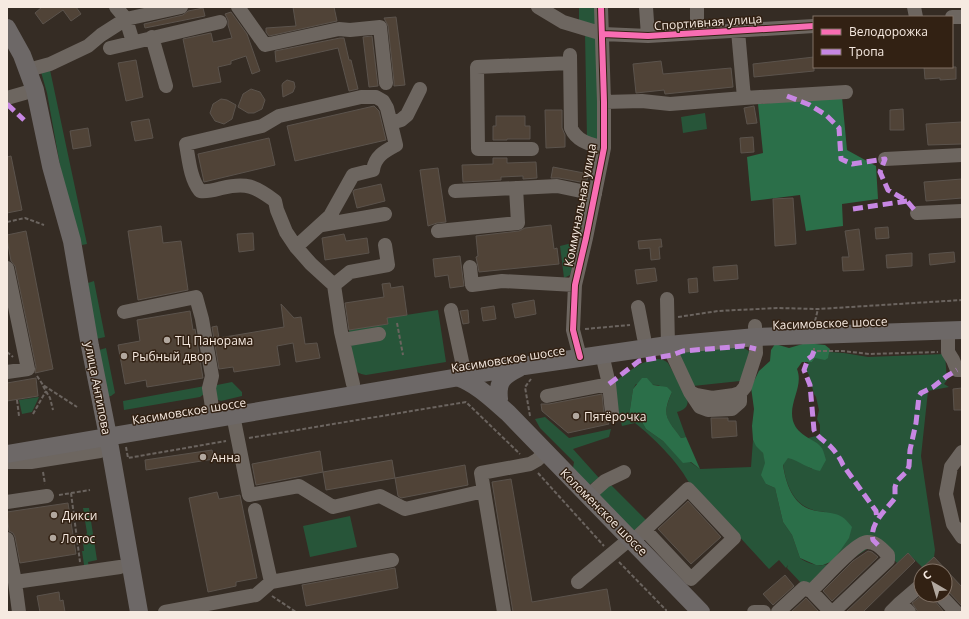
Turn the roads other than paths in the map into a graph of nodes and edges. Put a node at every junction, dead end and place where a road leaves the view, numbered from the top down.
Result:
1 (116, 7) edge
2 (181, 7) edge
3 (238, 7) edge
4 (538, 7) edge
5 (601, 7) edge
6 (646, 7) edge
7 (697, 7) edge
8 (155, 10) edge
9 (132, 14) edge
10 (220, 22) dead end
11 (697, 24) dead end
12 (813, 26) edge
13 (7, 28) edge
14 (738, 31) junction
15 (603, 34) junction
16 (648, 36) junction
17 (152, 37) junction
18 (133, 42) junction
19 (110, 48) dead end
20 (28, 70) junction
21 (386, 83) dead end
22 (166, 86) dead end
23 (420, 89) dead end
24 (35, 90) junction
25 (846, 92) dead end
26 (7, 98) edge
27 (744, 98) junction
28 (604, 102) junction
29 (391, 123) junction
30 (532, 148) dead end
31 (604, 148) junction
32 (962, 155) edge
33 (885, 159) dead end
34 (516, 188) junction
35 (455, 191) dead end
36 (595, 194) junction
37 (962, 211) edge
38 (917, 213) dead end
39 (385, 214) dead end
40 (322, 225) junction
41 (438, 231) dead end
42 (385, 245) dead end
43 (296, 248) junction
44 (7, 268) edge
45 (470, 268) dead end
46 (334, 285) junction
47 (575, 285) junction
48 (667, 299) dead end
49 (638, 307) dead end
50 (451, 310) dead end
51 (124, 312) dead end
52 (962, 319) edge
53 (955, 330) edge
54 (642, 331) junction
55 (756, 331) junction
56 (667, 333) junction
57 (379, 334) dead end
58 (343, 340) junction
59 (579, 353) junction
60 (602, 354) junction
61 (505, 360) junction
62 (524, 366) junction
63 (962, 370) edge
64 (7, 372) edge
65 (460, 372) junction
66 (483, 373) junction
67 (609, 384) junction
68 (354, 390) junction
69 (547, 396) dead end
70 (499, 403) junction
71 (212, 407) junction
72 (612, 413) dead end
73 (233, 415) junction
74 (101, 435) junction
75 (7, 442) edge
76 (962, 452) edge
77 (546, 453) junction
78 (7, 454) edge
79 (7, 462) edge
80 (624, 472) dead end
81 (484, 491) junction
82 (47, 496) road end
83 (588, 496) junction
84 (7, 502) edge
85 (255, 510) dead end
86 (636, 537) junction
87 (962, 537) edge
88 (7, 539) edge
89 (392, 560) dead end
90 (120, 567) junction
91 (15, 582) junction
92 (578, 582) dead end
93 (267, 586) junction
94 (811, 591) junction
95 (684, 594) junction
96 (913, 594) edge
97 (948, 603) edge
98 (214, 607) edge
99 (900, 609) edge
100 (19, 612) edge
101 (128, 612) edge
102 (139, 612) edge
103 (165, 612) edge
104 (504, 612) edge
105 (688, 612) edge
106 (701, 612) edge
107 (754, 612) edge
108 (764, 612) edge
109 (780, 612) edge
110 (832, 612) edge
111 (956, 612) edge

1 - 9 street
2 - 8 street
3 - 21 street
4 - 15 street, Спортивная улица
5 - 15 street, Коммунальная улица
6 - 16 street
7 - 11 street
8 - 9 street
9 - 18 street
9 - 20 street
10 - 17 street
12 - 14 street, Спортивная улица
13 - 20 main road, улица Антипова
14 - 16 street, Спортивная улица
14 - 27 street
15 - 16 street, Спортивная улица
15 - 28 street, Коммунальная улица
17 - 18 street
17 - 22 street
18 - 19 street
20 - 24 main road, улица Антипова
23 - 29 street
24 - 26 street
24 - 74 main road, улица Антипова
25 - 27 street
27 - 28 street
28 - 31 street, Коммунальная улица
29 - 40 street
29 - 43 street
30 - 31 street
31 - 36 street, Коммунальная улица
32 - 33 street
34 - 35 street
34 - 36 street
34 - 41 street
36 - 47 street, Коммунальная улица
37 - 38 street
39 - 40 street
40 - 43 street
42 - 46 street
43 - 46 street
44 - 64 street
45 - 47 street
46 - 58 street
47 - 59 street, Коммунальная улица
48 - 56 street
49 - 54 street
50 - 65 street
51 - 71 street
52 - 55 main road, Касимовское шоссе
53 - 55 main road, Касимовское шоссе
53 - 63 street
54 - 56 main road, Касимовское шоссе
54 - 59 main road, Касимовское шоссе
55 - 56 main road, Касимовское шоссе
55 - 56 street
56 - 60 main road, Касимовское шоссе
57 - 58 street
58 - 68 street
59 - 60 main road, Касимовское шоссе
59 - 61 main road, Касимовское шоссе
59 - 62 main road, Касимовское шоссе
60 - 67 street
61 - 65 main road, Касимовское шоссе
61 - 66 main road
62 - 66 main road, Касимовское шоссе
62 - 70 main road
65 - 66 main road, Касимовское шоссе
65 - 68 main road, Касимовское шоссе
65 - 70 main road, Коломенское шоссе
66 - 70 main road, Коломенское шоссе
67 - 69 street
67 - 72 street
68 - 71 main road, Касимовское шоссе
68 - 73 main road, Касимовское шоссе
70 - 77 main road, Коломенское шоссе
71 - 74 main road, Касимовское шоссе
73 - 74 main road, Касимовское шоссе
73 - 81 street
74 - 75 main road
74 - 78 main road
74 - 79 street
74 - 90 main road, улица Антипова
74 - 102 main road, улица Антипова
76 - 87 street
77 - 81 street
77 - 83 main road, Коломенское шоссе
80 - 83 street
81 - 104 street
82 - 84 street
83 - 86 main road, Коломенское шоссе
85 - 93 street
86 - 86 street
86 - 92 street
86 - 95 main road, Коломенское шоссе
88 - 91 street
89 - 93 street
90 - 91 street
90 - 101 main road, улица Антипова
91 - 100 street
93 - 98 street
94 - 109 street
94 - 110 street
94 - 110 street
95 - 105 street
95 - 106 main road, Коломенское шоссе
96 - 99 street
97 - 111 street
98 - 103 street
107 - 108 street

